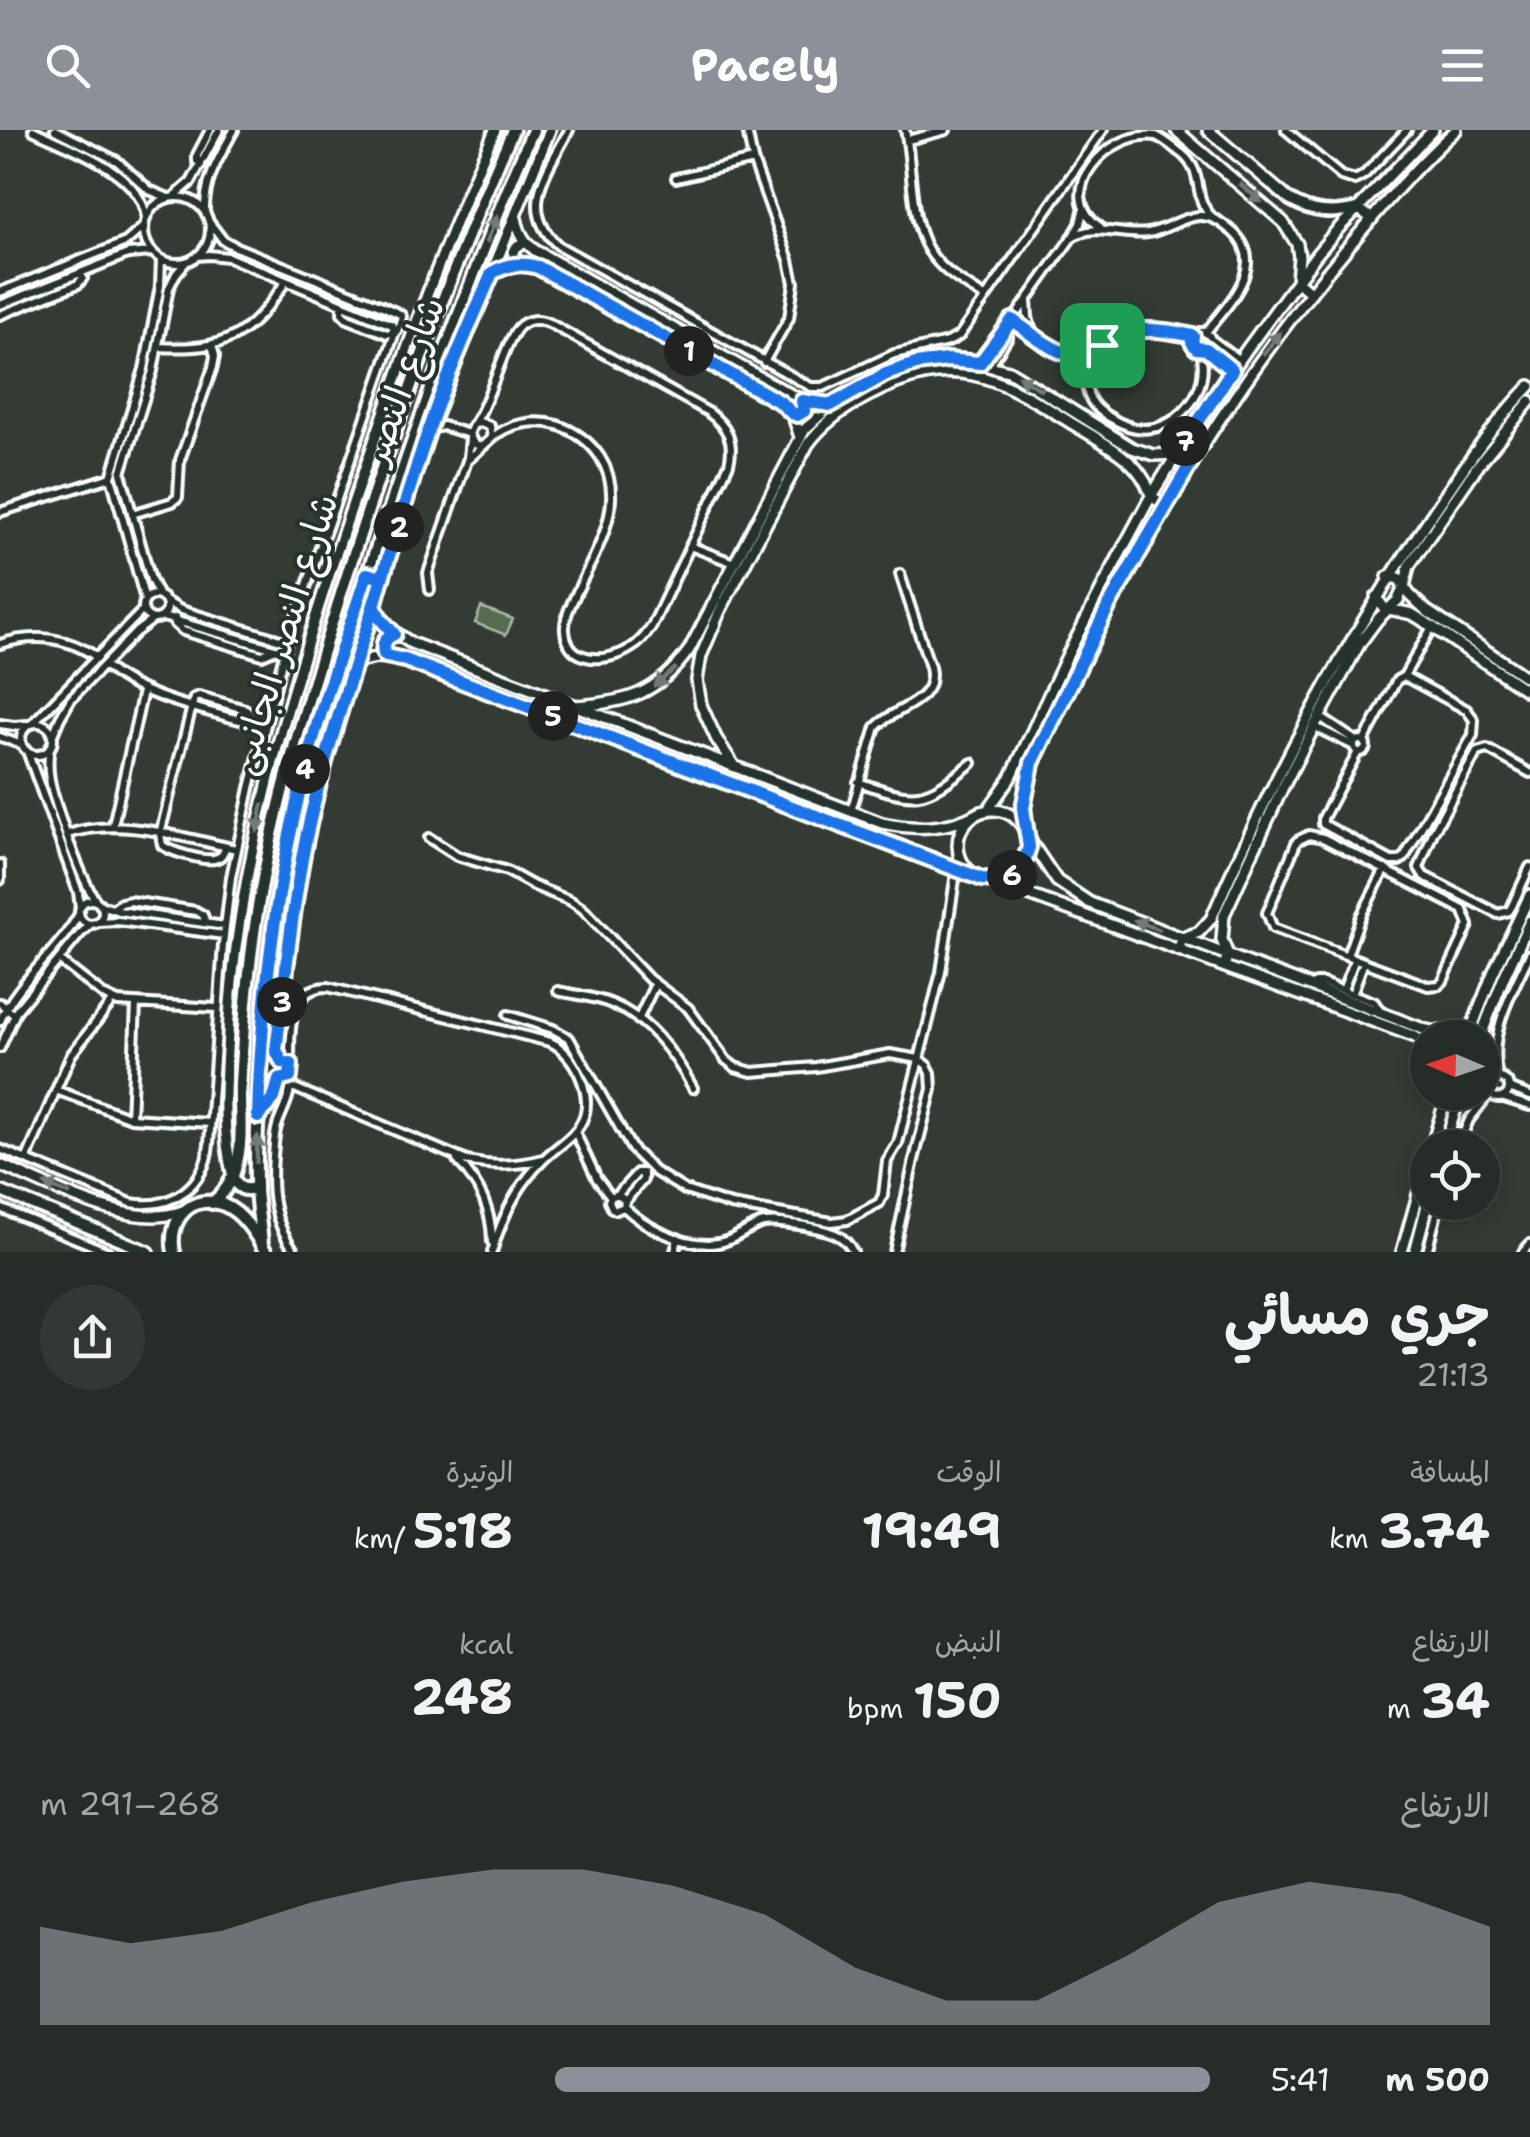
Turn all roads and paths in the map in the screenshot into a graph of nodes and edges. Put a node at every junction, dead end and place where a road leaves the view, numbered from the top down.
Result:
1 (33, 130) edge
2 (55, 130) edge
3 (210, 130) edge
4 (219, 130) edge
5 (234, 130) edge
6 (495, 130) edge
7 (513, 130) edge
8 (534, 130) edge
9 (550, 130) edge
10 (569, 130) edge
11 (747, 130) edge
12 (905, 130) edge
13 (946, 130) edge
14 (1103, 130) edge
15 (1176, 130) edge
16 (1208, 130) edge
17 (1286, 130) edge
18 (1407, 130) edge
19 (1433, 130) edge
20 (1456, 130) edge
21 (908, 140) junction
22 (753, 160) junction
23 (201, 165) junction
24 (676, 178) dead end
25 (469, 191) junction
26 (1199, 193) junction
27 (170, 197) junction
28 (484, 197) junction
29 (1358, 208) junction
30 (1084, 210) junction
31 (205, 212) junction
32 (516, 212) junction
33 (1212, 217) junction
34 (1372, 219) junction
35 (1185, 220) junction
36 (145, 222) junction
37 (210, 224) junction
38 (1103, 229) junction
39 (1072, 237) junction
40 (526, 243) junction
41 (152, 252) junction
42 (196, 256) junction
43 (161, 259) junction
44 (265, 259) junction
45 (186, 262) junction
46 (518, 264) junction
47 (260, 271) junction
48 (81, 273) junction
49 (492, 273) junction
50 (1297, 280) junction
51 (286, 282) junction
52 (322, 282) junction
53 (0, 292) edge
54 (1310, 293) junction
55 (316, 294) junction
56 (985, 298) junction
57 (1027, 299) junction
58 (342, 304) junction
59 (0, 305) edge
60 (380, 305) junction
61 (0, 315) edge
62 (375, 318) junction
63 (1012, 320) junction
64 (395, 333) junction
65 (1032, 333) junction
66 (1193, 336) junction
67 (1209, 336) junction
68 (212, 345) junction
69 (158, 348) junction
70 (1204, 349) junction
71 (1093, 353) junction
72 (1063, 354) junction
73 (1239, 360) junction
74 (764, 362) junction
75 (985, 364) junction
76 (1232, 370) junction
77 (1085, 375) junction
78 (1530, 386) edge
79 (802, 401) junction
80 (1530, 401) edge
81 (486, 404) junction
82 (836, 409) junction
83 (792, 413) junction
84 (434, 414) junction
85 (128, 418) junction
86 (138, 422) junction
87 (489, 425) junction
88 (507, 428) junction
89 (429, 430) junction
90 (470, 432) junction
91 (492, 438) junction
92 (804, 440) junction
93 (482, 446) junction
94 (1177, 454) junction
95 (1191, 463) junction
96 (466, 464) junction
97 (111, 477) junction
98 (1151, 496) junction
99 (1166, 505) junction
100 (0, 512) edge
101 (132, 514) junction
102 (690, 546) junction
103 (734, 563) junction
104 (367, 574) junction
105 (900, 574) dead end
106 (1388, 577) junction
107 (382, 578) junction
108 (1404, 587) junction
109 (430, 590) dead end
110 (159, 596) junction
111 (1376, 597) junction
112 (145, 600) junction
113 (167, 602) junction
114 (374, 606) junction
115 (1389, 609) junction
116 (143, 610) junction
117 (164, 617) junction
118 (174, 618) junction
119 (152, 620) junction
120 (1432, 627) junction
121 (258, 633) junction
122 (394, 634) junction
123 (288, 642) junction
124 (255, 643) junction
125 (0, 644) edge
126 (280, 650) junction
127 (386, 656) junction
128 (98, 658) junction
129 (356, 662) junction
130 (104, 666) junction
131 (1404, 676) junction
132 (1530, 680) edge
133 (143, 691) junction
134 (1530, 693) edge
135 (191, 705) junction
136 (573, 706) junction
137 (1312, 719) junction
138 (0, 724) edge
139 (30, 724) junction
140 (264, 727) junction
141 (0, 737) edge
142 (52, 737) junction
143 (1358, 745) junction
144 (25, 748) junction
145 (50, 748) junction
146 (972, 764) dead end
147 (734, 766) junction
148 (1530, 773) edge
149 (858, 782) junction
150 (851, 811) junction
151 (982, 812) junction
152 (113, 825) junction
153 (68, 834) junction
154 (160, 834) junction
155 (1026, 834) junction
156 (429, 838) dead end
157 (226, 847) junction
158 (237, 849) junction
159 (959, 853) junction
160 (0, 864) edge
161 (1530, 867) edge
162 (957, 869) junction
163 (1385, 870) junction
164 (974, 876) junction
165 (0, 880) edge
166 (991, 881) junction
167 (1530, 896) edge
168 (98, 903) junction
169 (113, 910) junction
170 (80, 911) junction
171 (186, 920) junction
172 (1530, 921) edge
173 (95, 923) junction
174 (206, 923) junction
175 (225, 926) junction
176 (185, 930) junction
177 (224, 935) junction
178 (1183, 938) junction
179 (1178, 949) junction
180 (1530, 954) edge
181 (1228, 955) junction
182 (1355, 959) junction
183 (58, 960) junction
184 (1224, 966) junction
185 (655, 984) junction
186 (1310, 986) junction
187 (558, 992) dead end
188 (1347, 992) junction
189 (112, 1000) junction
190 (136, 1004) junction
191 (3, 1006) edge
192 (217, 1008) junction
193 (1380, 1012) junction
194 (14, 1015) junction
195 (508, 1016) dead end
196 (638, 1020) junction
197 (1474, 1020) edge
198 (1487, 1020) edge
199 (0, 1021) edge
200 (1410, 1024) edge
201 (1500, 1025) edge
202 (1410, 1035) edge
203 (0, 1048) edge
204 (276, 1050) junction
205 (919, 1060) junction
206 (291, 1064) junction
207 (1500, 1079) edge
208 (290, 1081) junction
209 (692, 1088) dead end
210 (1509, 1088) junction
211 (56, 1090) junction
212 (1530, 1096) edge
213 (1503, 1098) joint
214 (258, 1099) junction
215 (1530, 1106) edge
216 (258, 1117) junction
217 (132, 1118) junction
218 (210, 1123) junction
219 (575, 1132) junction
220 (0, 1149) edge
221 (453, 1155) junction
222 (544, 1158) junction
223 (26, 1160) junction
224 (0, 1165) edge
225 (233, 1177) junction
226 (256, 1187) junction
227 (0, 1190) edge
228 (615, 1196) junction
229 (212, 1202) junction
230 (624, 1204) junction
231 (96, 1205) junction
232 (0, 1208) edge
233 (184, 1211) junction
234 (1411, 1220) edge
235 (1423, 1220) edge
236 (1435, 1220) edge
237 (87, 1226) junction
238 (678, 1238) junction
239 (1530, 1244) edge
240 (264, 1249) edge
241 (492, 1251) edge
242 (108, 1252) edge
243 (149, 1252) edge
244 (174, 1252) edge
245 (294, 1252) edge
246 (676, 1252) edge
247 (853, 1252) edge
248 (894, 1252) edge
249 (1402, 1252) edge
250 (1415, 1252) edge
251 (1427, 1252) edge
252 (1523, 1252) edge

1 - 36 street
2 - 27 street
3 - 23 street
4 - 23 street
5 - 31 street
6 - 25 street, شارع النصر الجانبى
7 - 28 main road, شارع النصر
104 -> 8 main road, شارع النصر
9 - 32 street, شارع النصر الجانبى
10 - 74 street
11 - 22 street
12 - 21 street
13 - 21 street
14 - 56 street
15 -> 50 street
16 - 29 street
17 - 18 street
19 - 29 street
20 - 34 street
21 - 56 street
22 - 24 street
22 - 74 street
23 - 27 street
25 - 28 main road
25 -> 225 street, شارع النصر الجانبى
26 - 30 street
26 - 33 street
26 - 35 street
27 - 31 street
27 - 36 street
28 - 225 main road, شارع النصر
29 - 34 street
29 - 50 street
30 - 38 street
30 - 39 street
31 - 37 street
32 - 40 street
32 - 49 street, شارع النصر الجانبى
33 - 35 street
33 - 67 street
34 - 54 street
35 - 38 street
36 - 41 street
36 - 53 street
37 - 42 street
37 - 44 street
38 - 39 street
39 - 57 street
40 - 46 street
40 - 79 street
41 - 43 street
41 - 48 street
42 - 45 street
42 - 47 street
43 - 45 street
43 - 85 street
44 - 47 street
44 - 52 street
45 - 69 street
46 - 49 street
46 - 83 street
47 - 51 street
48 - 59 street
48 - 61 street
49 - 84 street, شارع النصر الجانبى
50 - 54 street
50 - 73 street
51 - 55 street
51 - 68 street
52 - 55 street
52 - 60 street
95 -> 54 street
55 - 58 street
56 - 74 street
57 - 63 street
57 - 65 street
58 - 62 street
58 - 64 street
60 - 62 street
60 - 64 street
62 - 64 street
63 - 65 street
63 - 75 street
64 - 123 street
65 - 72 street
66 - 67 street
66 - 70 street
66 - 71 street
67 - 70 street
67 - 73 street
68 - 69 street
68 - 101 street
69 - 86 street
70 - 76 street
70 - 77 street
71 - 72 street
71 - 77 street
72 - 77 street
73 - 76 street
75 - 82 street
94 -> 75 street
76 - 94 street
78 - 106 street
79 - 82 street
79 - 83 street
80 - 108 street
81 - 87 street
81 - 90 street
81 - 102 street
82 - 92 street
82 - 98 street
83 - 92 street
84 - 89 street, شارع النصر الجانبى
84 - 90 street
85 - 86 street
85 - 97 street
86 - 101 street
87 - 88 street
87 - 90 street
87 - 91 street
88 - 91 street
88 - 102 street
89 - 90 street
89 - 107 street, شارع النصر الجانبى
90 - 93 street
90 - 96 street
91 - 93 street
92 - 103 street
92 - 147 street
93 - 96 street
94 - 95 street
94 - 98 street
95 - 99 street
96 - 109 street
97 - 100 street
97 - 112 street
98 - 99 street
98 - 151 street
99 - 155 street
101 - 110 street
102 - 103 street
103 -> 136 street
104 - 107 main road
104 - 214 main road, شارع النصر
105 - 149 street
106 - 108 street
106 - 111 street
107 - 114 street, شارع النصر الجانبى
108 - 115 street
108 - 132 street
110 - 112 street
110 - 113 street
111 - 115 street
111 - 137 street
112 - 116 street
113 - 117 street
113 - 121 street
114 - 122 street
114 - 129 street, شارع النصر الجانبى
115 - 120 street
115 - 137 street
116 - 119 street
116 - 128 street
117 - 118 street
117 - 119 street
118 - 124 street
118 - 126 street
119 - 130 street
120 - 131 street
120 - 134 street
121 - 123 street
121 - 124 street
122 - 127 street
122 - 136 street
123 - 126 street
124 - 126 street
125 - 128 street
126 - 140 street
127 - 129 street
127 - 162 street
128 - 139 street
129 - 204 street, شارع النصر الجانبى
130 - 133 street
130 - 142 street
131 - 143 street
131 - 143 street
133 - 135 street
133 - 152 street
135 - 140 street
135 - 154 street
136 - 147 street
137 - 143 street
137 - 178 street
137 - 181 street
138 - 139 street
139 - 142 street
139 - 144 street
140 - 158 street
141 - 144 street
142 - 145 street
144 - 145 street
144 - 170 street
145 - 153 street
146 - 149 street
147 - 150 street
148 - 161 street
149 - 150 street
150 - 151 street
151 - 155 street
151 - 159 street
152 - 153 street
152 - 154 street
153 - 168 street
154 - 157 street
154 - 157 street
155 - 166 street
178 -> 155 street
156 - 185 street
157 - 158 street
158 - 175 street
159 - 162 street
159 - 164 street
160 - 165 street
162 - 164 street
162 - 205 street
163 - 182 street
163 - 182 street
163 - 182 street
164 - 166 street
166 - 179 street
167 - 197 street
168 - 169 street
168 - 170 street
168 - 173 street
169 - 171 street
169 - 174 street
170 - 173 street
170 - 191 street
171 - 174 street
171 - 176 street
172 - 198 street
173 - 176 street
173 - 183 street
174 - 175 street
175 - 177 street
176 - 177 street
177 - 192 street
178 - 179 street
178 - 181 street
179 - 184 street
180 - 201 street
181 - 184 street
181 - 186 street
182 - 188 street
183 - 189 street
183 - 194 street
184 - 202 street
185 - 196 street
185 - 205 street
186 - 188 street
186 - 193 street
187 - 196 street
188 - 193 street
189 - 190 street
189 - 211 street
190 - 192 street
190 - 217 street
191 - 194 street
191 - 199 street
192 - 218 street
193 - 200 street
194 - 203 street
195 - 205 street
196 - 209 street
204 - 206 street
204 - 214 street, شارع النصر الجانبى
205 - 248 street
206 - 208 street
206 - 219 street
207 - 210 street
208 - 216 street
208 - 221 street
208 - 245 street
210 - 212 street
210 - 213 street
211 - 217 street
211 - 223 street
213 - 215 street
214 - 216 main road, شارع النصر
226 -> 216 main road, شارع النصر
217 - 218 street
218 - 223 street
219 - 222 street
219 - 228 street
220 - 223 street
221 - 222 street
221 - 241 street
222 - 241 street
231 -> 224 street
225 - 226 main road
225 - 229 main road
226 - 240 main road, شارع النصر
227 - 237 street
228 - 230 street
228 - 230 street
228 - 230 street
229 - 233 main road
229 - 240 main road
230 - 238 street
231 - 233 street
231 - 237 street
232 - 242 street
233 - 244 main road
234 - 249 street
235 - 250 street
236 - 251 street
237 - 243 street
238 - 246 street
238 - 247 street
239 - 252 street

